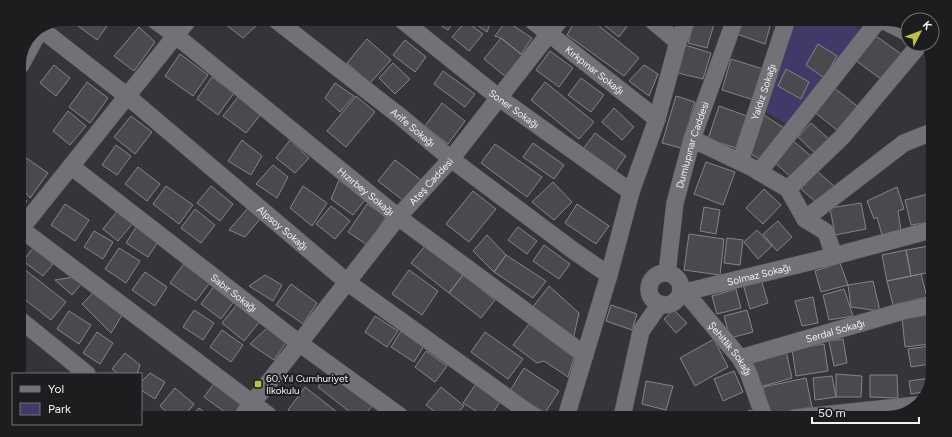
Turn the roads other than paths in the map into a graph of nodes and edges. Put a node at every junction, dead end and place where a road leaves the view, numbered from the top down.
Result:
1 (163, 26) edge
2 (183, 26) edge
3 (284, 26) edge
4 (409, 26) edge
5 (658, 26) edge
6 (684, 26) edge
7 (733, 26) edge
8 (785, 26) edge
9 (874, 26) edge
10 (554, 27) edge
11 (44, 32) edge
12 (175, 35) junction
13 (678, 42) junction
14 (913, 52) edge
15 (127, 96) junction
16 (498, 97) junction
17 (657, 119) junction
18 (926, 134) edge
19 (692, 139) junction
20 (451, 159) junction
21 (740, 162) junction
22 (72, 167) junction
23 (759, 172) junction
24 (788, 189) junction
25 (631, 192) junction
26 (398, 217) junction
27 (804, 219) junction
28 (26, 223) edge
29 (926, 231) edge
30 (26, 235) edge
31 (834, 256) junction
32 (667, 273) junction
33 (610, 275) junction
34 (347, 282) junction
35 (683, 292) junction
36 (655, 299) junction
37 (926, 307) edge
38 (26, 325) edge
39 (299, 343) junction
40 (585, 355) junction
41 (740, 358) junction
42 (86, 373) edge
43 (902, 408) edge
44 (248, 409) edge
45 (393, 411) edge
46 (526, 411) edge
47 (568, 411) edge
48 (623, 411) edge
49 (762, 411) edge
50 (854, 411) edge

1 - 12 street, Hızırbey Sokağı
2 - 12 street
3 - 20 street, Arife Sokağı
4 - 16 street, Soner Sokağı
5 - 13 street
6 - 13 street
7 - 19 street, Dumlupınar Caddesi
8 - 21 street, Yaldız Sokağı
9 - 23 street
10 - 16 street, Ateş Caddesi
10 - 17 street, Kırkpınar Sokağı
11 - 15 street, Alpsoy Sokağı
12 - 15 street
12 - 26 street, Hızırbey Sokağı
13 - 17 street
14 - 24 street
15 - 22 street
15 - 34 street, Alpsoy Sokağı
16 - 20 street, Ateş Caddesi
16 - 25 street, Soner Sokağı
17 - 25 street
18 - 27 street
19 - 21 street
19 - 32 street, Dumlupınar Caddesi
20 - 26 street, Ateş Caddesi
20 - 33 street, Arife Sokağı
21 - 23 street
22 - 28 street
22 - 39 street, Sabır Sokağı
23 - 24 street
24 - 27 street
25 - 33 street
26 - 34 street, Ateş Caddesi
26 - 40 street, Hızırbey Sokağı
27 - 31 street
29 - 31 street, Solmaz Sokağı
30 - 44 street
31 - 35 street, Solmaz Sokağı
32 - 35 street
32 - 36 street
33 - 40 street
34 - 39 street, Ateş Caddesi
34 - 46 street, Alpsoy Sokağı
35 - 36 street
35 - 41 street, Şehitlik Sokağı
36 - 48 street
37 - 41 street, Serdal Sokağı
38 - 42 street
39 - 44 street, Ateş Caddesi
39 - 45 street, Sabır Sokağı
40 - 47 street
41 - 49 street, Şehitlik Sokağı
43 - 50 street

